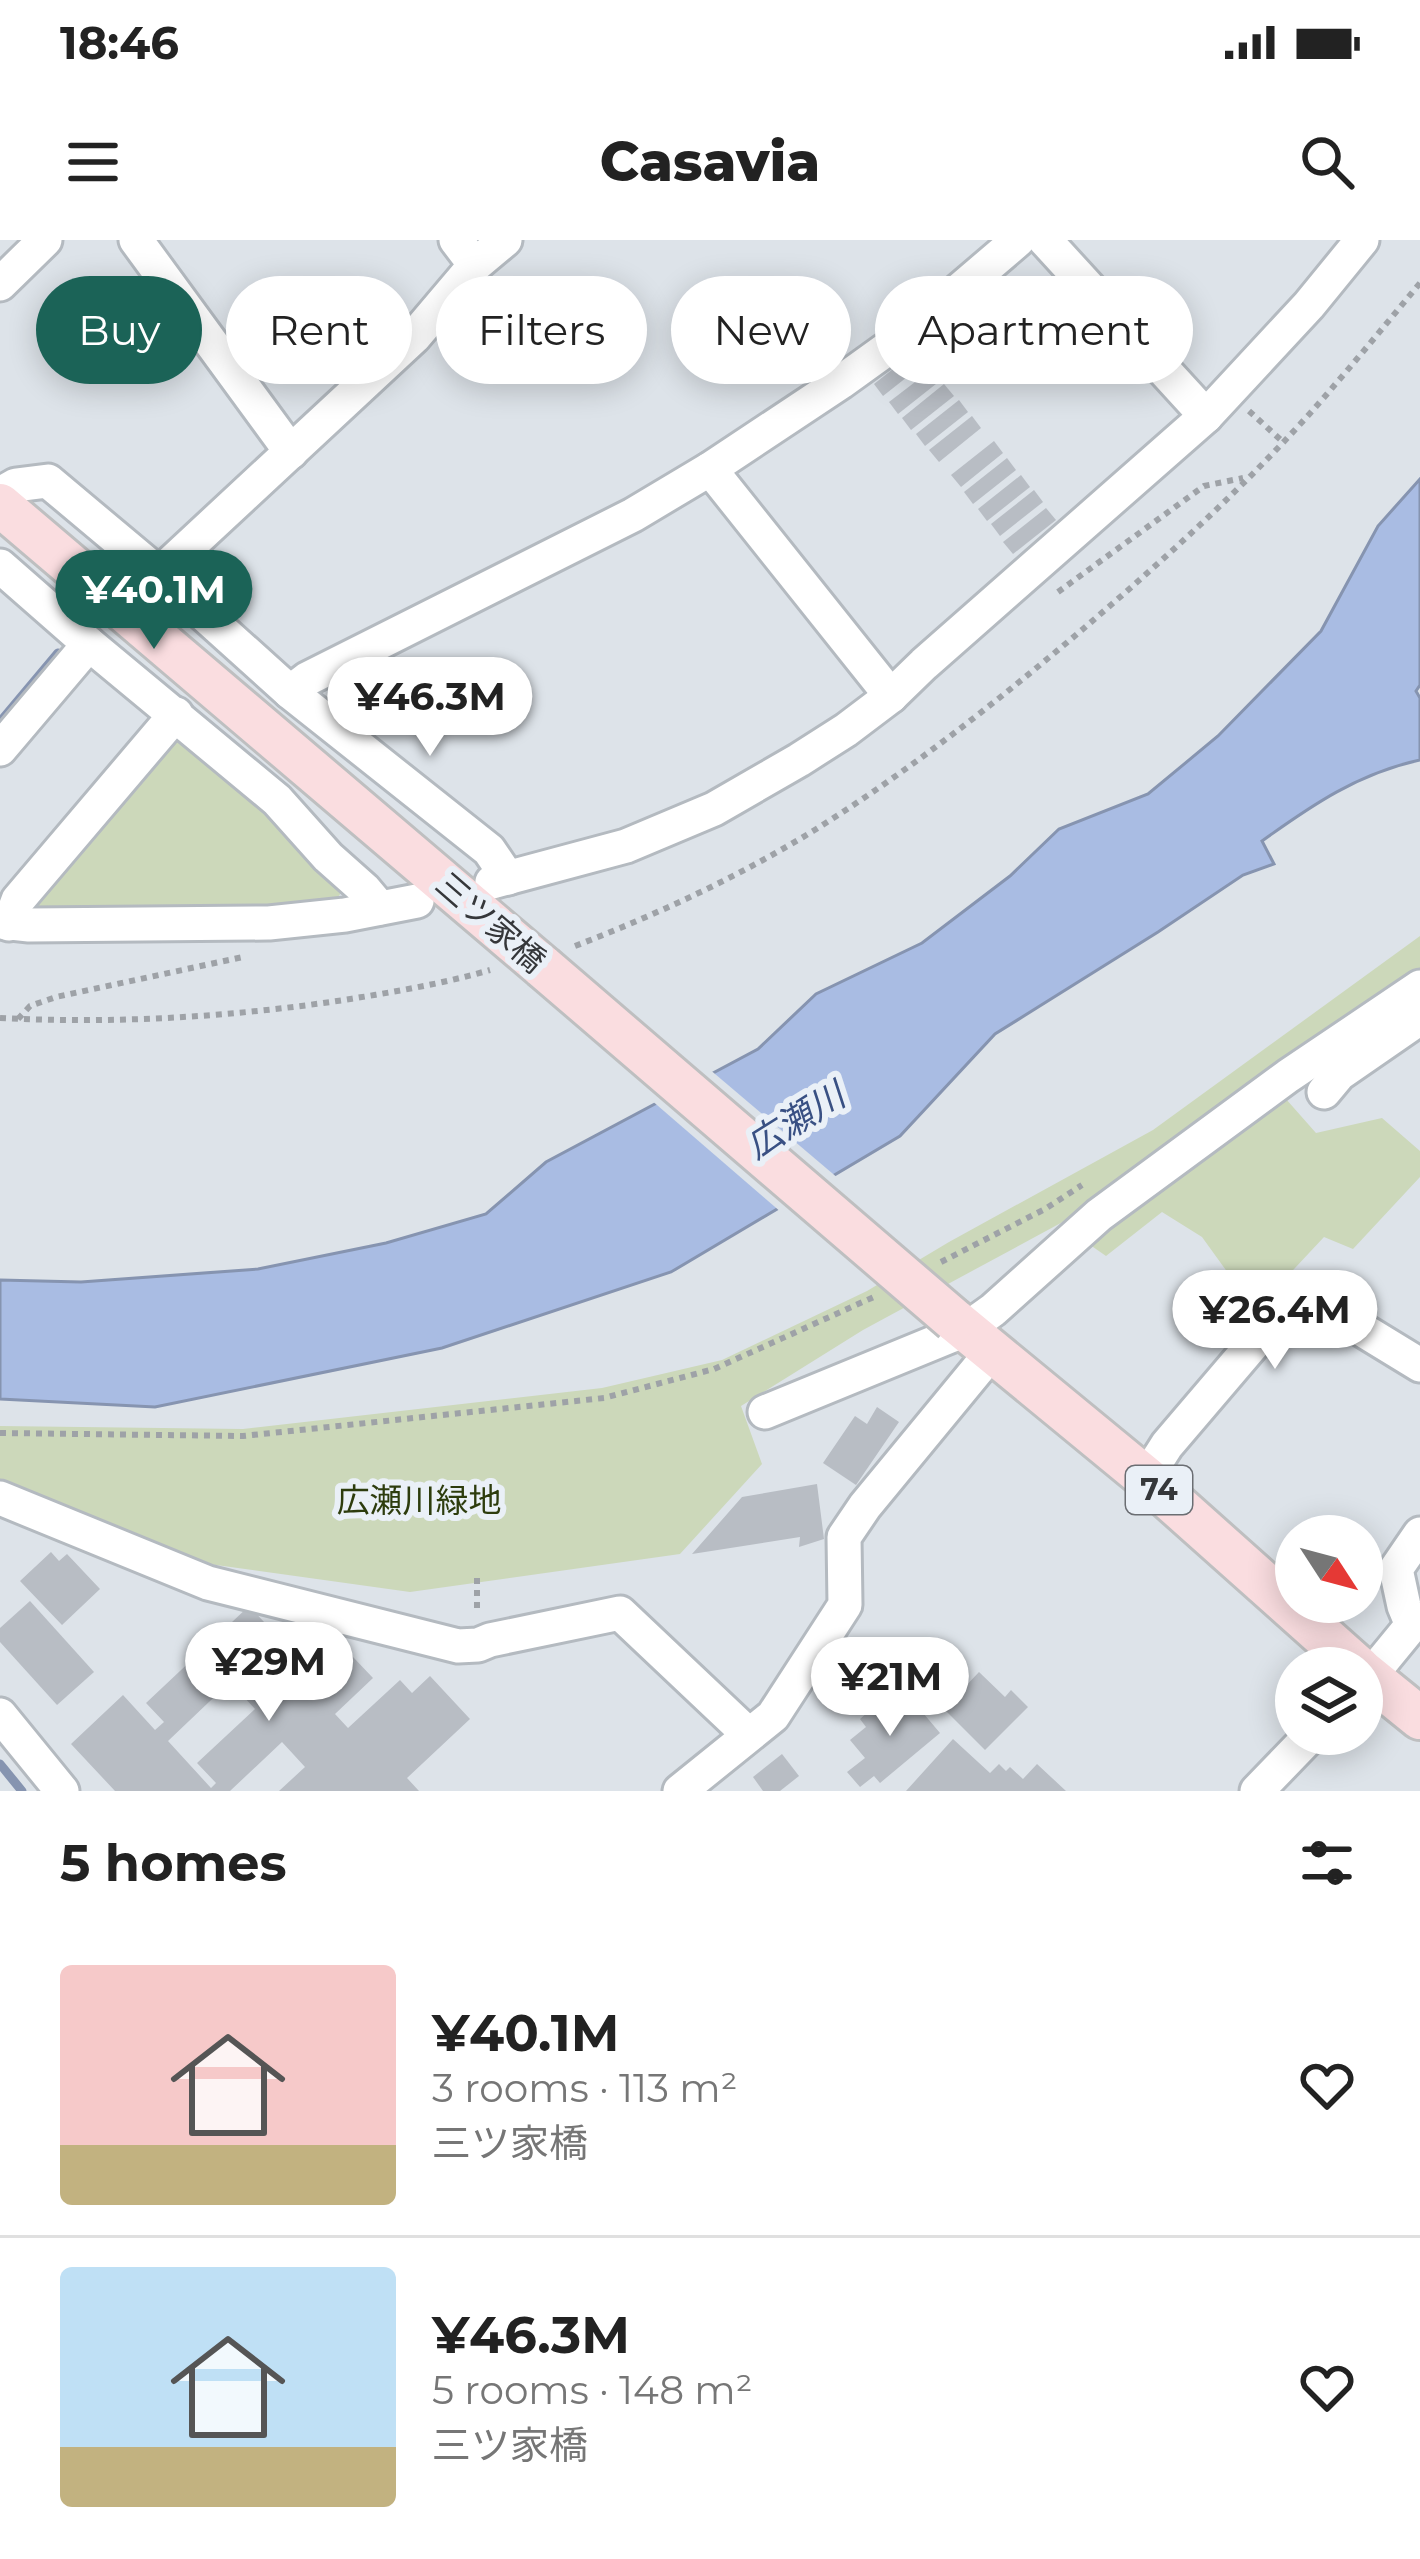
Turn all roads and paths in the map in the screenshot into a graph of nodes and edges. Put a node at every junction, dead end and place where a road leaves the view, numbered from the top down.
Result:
1 (45, 240) edge
2 (136, 240) edge
3 (505, 240) edge
4 (1018, 240) edge
5 (1045, 240) edge
6 (1362, 240) edge
7 (465, 252) edge
8 (1420, 283) edge
9 (0, 284) edge
10 (1217, 404) junction
11 (1282, 441) junction
12 (291, 452) junction
13 (710, 470) junction
14 (1247, 478) junction
15 (8, 509) edge
16 (0, 566) edge
17 (159, 574) junction
18 (1055, 594) dead end
19 (89, 644) junction
20 (290, 692) junction
21 (891, 696) junction
22 (176, 714) junction
23 (0, 749) edge
24 (417, 901) dead end
25 (380, 908) junction
26 (4, 923) edge
27 (255, 955) dead end
28 (536, 961) junction
29 (1420, 987) edge
30 (0, 1018) edge
31 (18, 1019) junction
32 (1411, 1036) edge
33 (1324, 1092) dead end
34 (863, 1303) dead end
35 (970, 1334) junction
36 (1420, 1365) edge
37 (765, 1412) dead end
38 (0, 1433) edge
39 (1145, 1478) junction
40 (0, 1498) edge
41 (1420, 1534) edge
42 (1416, 1623) edge
43 (1331, 1647) edge
44 (1383, 1656) edge
45 (1383, 1691) edge
46 (0, 1715) edge
47 (1420, 1718) edge
48 (748, 1734) junction
49 (1292, 1755) edge
50 (62, 1791) edge
51 (680, 1791) edge
52 (1257, 1791) edge

1 - 9 street
2 - 12 street
3 - 7 street
4 - 13 street
5 - 10 street
6 - 10 street
7 - 12 street
8 - 11 path
10 - 11 path
10 - 21 street
11 - 14 path
12 - 17 street
13 - 20 street
13 - 21 street
14 - 18 path
14 - 28 path
15 - 17 street
15 - 28 main road, 三ツ家橋 / 74
16 - 19 street
17 - 20 street
19 - 22 street
19 - 23 street
20 - 21 street
22 - 25 street
22 - 26 street
24 - 25 street
25 - 26 street
27 - 31 path
28 - 31 path
28 - 35 main road, 三ツ家橋 / 74, bridge
29 - 35 street
30 - 31 path
32 - 33 street
34 - 38 path
35 - 37 street
35 - 39 main road, 74
35 - 48 street
36 - 39 street
39 - 43 main road, 74
40 - 48 street
41 - 42 street
42 - 44 street
45 - 47 main road, 74
46 - 50 street
48 - 51 street
49 - 52 street

